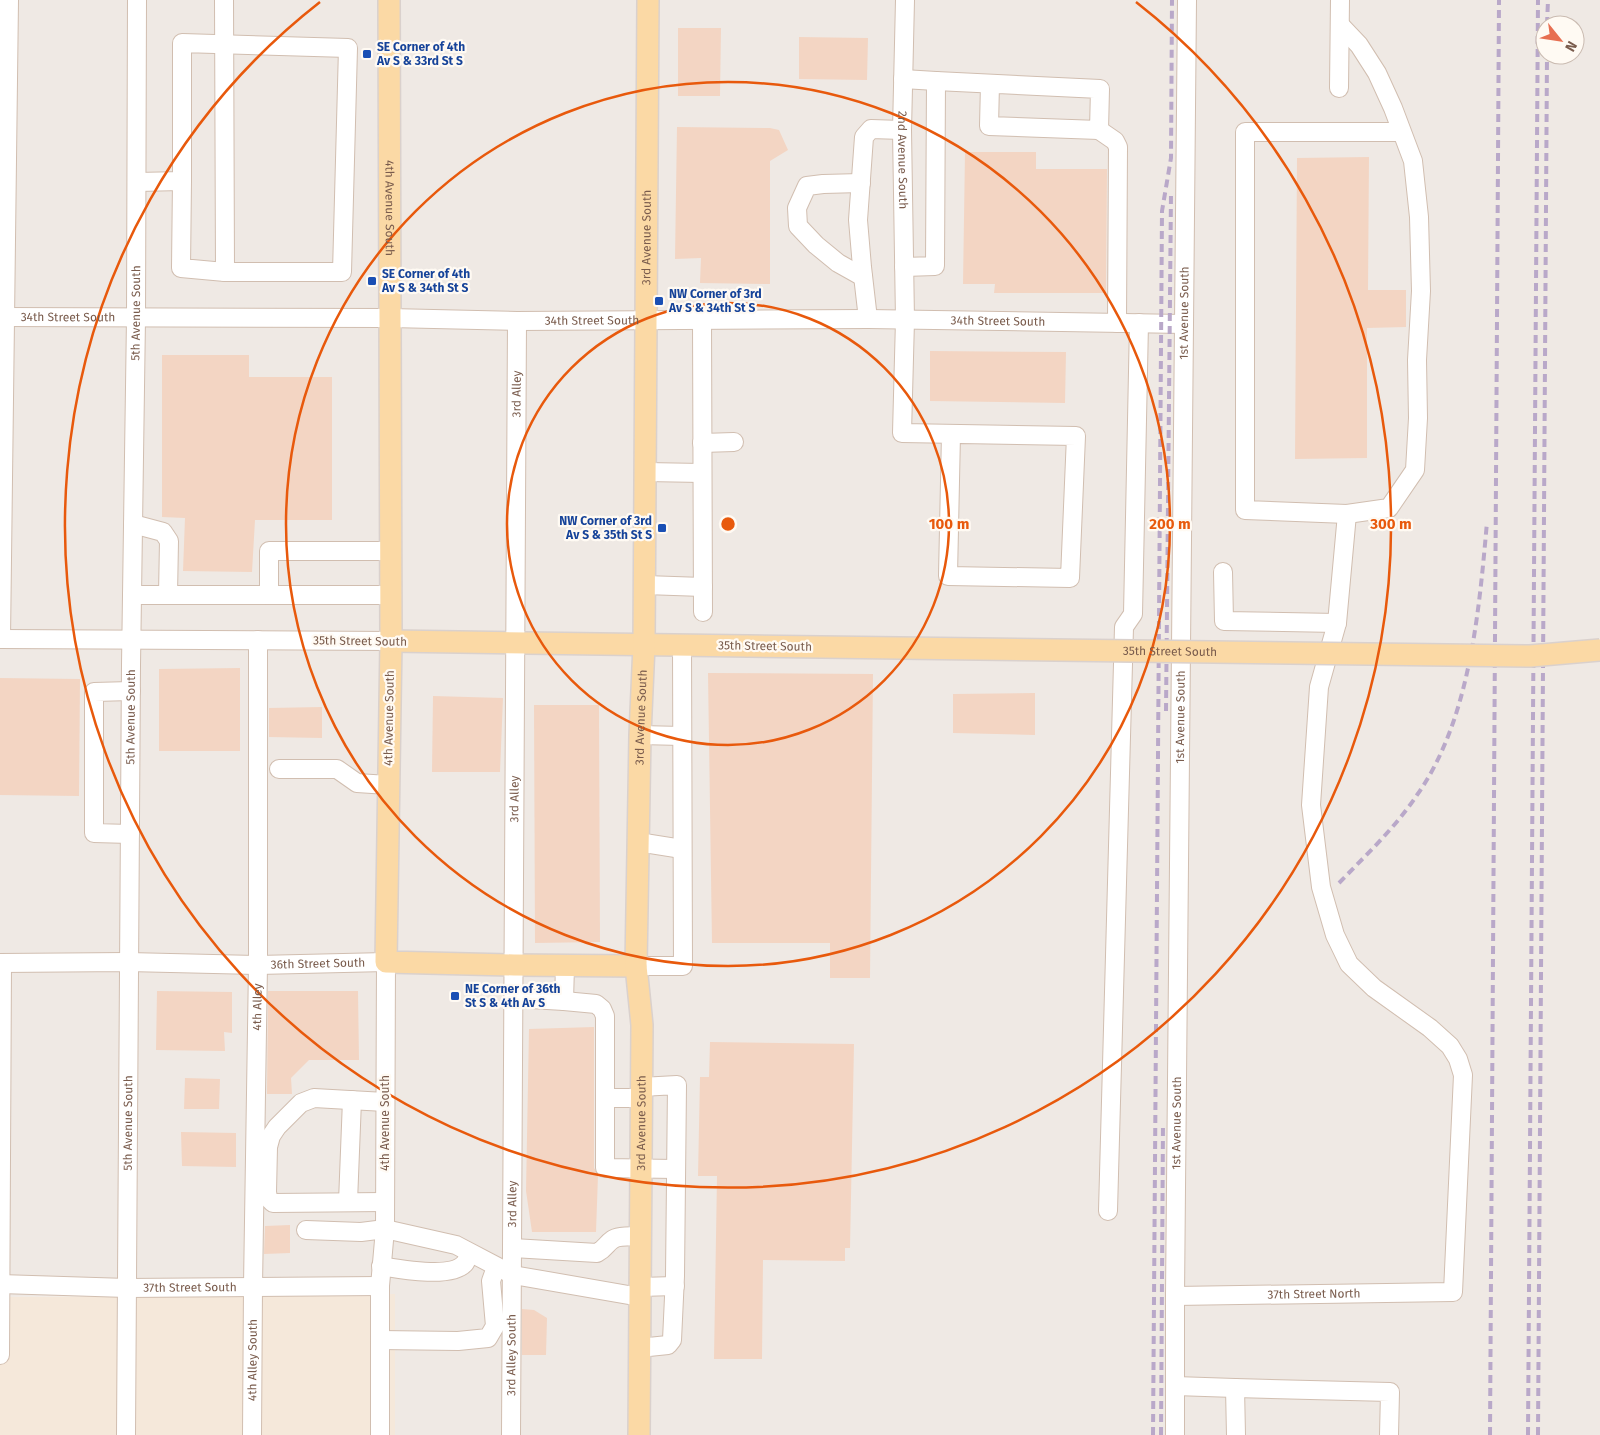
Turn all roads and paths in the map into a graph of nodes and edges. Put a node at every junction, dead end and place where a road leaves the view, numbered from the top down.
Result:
1 (9, 0) edge
2 (137, 0) edge
3 (224, 0) edge
4 (390, 0) edge
5 (648, 0) edge
6 (905, 0) edge
7 (1187, 0) edge
8 (1340, 0) edge
9 (1340, 25) junction
10 (225, 44) junction
11 (903, 79) junction
12 (936, 82) junction
13 (990, 84) junction
14 (1339, 88) dead end
15 (902, 130) junction
16 (1099, 130) junction
17 (1402, 132) junction
18 (182, 181) junction
19 (137, 182) junction
20 (861, 183) junction
21 (904, 267) junction
22 (224, 272) junction
23 (863, 276) junction
24 (3, 317) edge
25 (136, 318) junction
26 (390, 318) junction
27 (646, 319) junction
28 (868, 319) junction
29 (702, 320) junction
30 (905, 320) junction
31 (517, 322) junction
32 (1117, 323) junction
33 (1139, 323) junction
34 (1184, 324) junction
35 (951, 434) junction
36 (734, 442) dead end
37 (702, 443) junction
38 (646, 472) junction
39 (702, 473) junction
40 (1347, 514) junction
41 (133, 524) junction
42 (390, 551) junction
43 (1223, 572) dead end
44 (645, 586) junction
45 (703, 587) junction
46 (132, 595) junction
47 (168, 595) junction
48 (269, 595) junction
49 (390, 595) junction
50 (1, 601) edge
51 (703, 612) dead end
52 (1337, 622) junction
53 (0, 639) edge
54 (131, 639) junction
55 (258, 640) junction
56 (390, 641) junction
57 (516, 642) junction
58 (644, 645) junction
59 (682, 645) junction
60 (1124, 648) junction
61 (1181, 648) junction
62 (1600, 650) edge
63 (131, 692) junction
64 (640, 735) junction
65 (682, 736) junction
66 (279, 769) dead end
67 (388, 785) junction
68 (130, 834) junction
69 (638, 842) junction
70 (682, 849) junction
71 (128, 962) junction
72 (386, 962) junction
73 (1, 963) edge
74 (258, 965) junction
75 (514, 966) junction
76 (565, 966) junction
77 (636, 966) junction
78 (514, 998) junction
79 (564, 1001) junction
80 (641, 1092) junction
81 (605, 1098) junction
82 (352, 1100) junction
83 (385, 1102) junction
84 (641, 1169) junction
85 (676, 1169) junction
86 (348, 1202) junction
87 (385, 1202) junction
88 (1108, 1211) dead end
89 (385, 1229) junction
90 (306, 1230) dead end
91 (640, 1236) junction
92 (513, 1248) junction
93 (470, 1253) junction
94 (381, 1266) junction
95 (496, 1267) junction
96 (513, 1276) junction
97 (1, 1284) edge
98 (253, 1286) junction
99 (380, 1286) junction
100 (675, 1286) junction
101 (127, 1288) junction
102 (640, 1292) junction
103 (1175, 1296) junction
104 (0, 1321) edge
105 (380, 1340) junction
106 (639, 1348) junction
107 (0, 1355) edge
108 (1175, 1386) junction
109 (1235, 1388) junction
110 (126, 1435) edge
111 (252, 1435) edge
112 (380, 1435) edge
113 (511, 1435) edge
114 (639, 1435) edge
115 (1175, 1435) edge
116 (1236, 1435) edge
117 (1389, 1435) edge

1 - 24 street
2 - 19 street, 5th Avenue South
3 - 10 street
4 - 26 main road, 4th Avenue South
5 - 27 main road, 3rd Avenue South
6 - 11 street, 2nd Avenue South
7 - 34 street, 1st Avenue South
8 - 9 street
9 - 14 street
9 - 17 street
10 - 18 street
10 - 22 street
10 - 22 street
11 - 12 street
11 - 15 street, 2nd Avenue South
12 - 13 street
12 - 21 street
13 - 16 street
13 - 16 street
15 - 20 street
15 - 21 street, 2nd Avenue South
16 - 32 street
17 - 40 street
17 - 40 street
18 - 19 street
18 - 22 street
19 - 25 street, 5th Avenue South
20 - 23 street
20 - 23 street
21 - 30 street, 2nd Avenue South
23 - 28 street
24 - 25 street, 34th Street South
24 - 50 street
25 - 26 street, 34th Street South
25 - 41 street, 5th Avenue South
26 - 31 street, 34th Street South
26 - 42 main road, 4th Avenue South
27 - 29 street, 34th Street South
27 - 31 street, 34th Street South
27 - 38 main road, 3rd Avenue South
28 - 29 street, 34th Street South
28 - 30 street, 34th Street South
29 - 37 street
30 - 32 street, 34th Street South
30 - 35 street, 2nd Avenue South
31 - 57 street, 3rd Alley
32 - 33 street, 34th Street South
33 - 34 street, 34th Street South
33 - 60 street
34 - 61 street, 1st Avenue South
35 - 35 street
36 - 37 street
37 - 39 street
38 - 39 street
38 - 44 main road, 3rd Avenue South
39 - 45 street
40 - 52 street
41 - 46 street, 5th Avenue South
41 - 47 street
42 - 48 street
42 - 49 main road, 4th Avenue South
43 - 52 street
44 - 45 street
44 - 58 main road, 3rd Avenue South
45 - 51 street
46 - 47 street
46 - 54 street, 5th Avenue South
47 - 48 street
48 - 49 street
49 - 56 main road, 4th Avenue South
50 - 53 street
52 - 103 street, 37th Street North
53 - 54 street, 35th Street South
54 - 55 street, 35th Street South
54 - 63 street, 5th Avenue South
55 - 56 street, 35th Street South
55 - 74 street, 4th Alley
56 - 57 main road, 35th Street South
56 - 67 main road, 4th Avenue South
57 - 58 main road, 35th Street South
57 - 75 street, 3rd Alley
58 - 59 main road, 35th Street South
58 - 64 main road, 3rd Avenue South
59 - 62 main road, 35th Street South, bridge
59 - 65 street
60 - 61 street
60 - 88 street
61 - 103 street, 1st Avenue South
63 - 68 street, 5th Avenue South
63 - 68 street
64 - 65 street
64 - 69 main road, 3rd Avenue South
65 - 70 street
66 - 67 street
67 - 72 main road, 4th Avenue South
68 - 71 street, 5th Avenue South
69 - 70 street
69 - 77 main road, 3rd Avenue South
70 - 77 street
71 - 73 street, 36th Street South
71 - 74 street, 36th Street South
71 - 101 street, 5th Avenue South
72 - 74 street, 36th Street South
72 - 75 main road, 36th Street South
72 - 83 street, 4th Avenue South
73 - 97 street
74 - 98 street, 4th Alley
75 - 76 main road, 36th Street South
75 - 78 street, 3rd Alley
76 - 77 main road, 36th Street South
76 - 79 street
77 - 80 main road, 3rd Avenue South
78 - 79 street
78 - 92 street, 3rd Alley
79 - 81 street
80 - 81 street
80 - 84 main road, 3rd Avenue South
80 - 85 street
81 - 84 street
82 - 83 street
82 - 86 street
82 - 86 street
83 - 87 street, 4th Avenue South
84 - 85 street
84 - 91 main road, 3rd Avenue South
85 - 100 street
86 - 87 street
87 - 89 street, 4th Avenue South
89 - 90 street
89 - 93 street
89 - 94 street, 4th Avenue South
91 - 92 street
91 - 102 main road, 3rd Avenue South
92 - 96 street, 3rd Alley
93 - 94 street
93 - 95 street
94 - 99 street, 4th Avenue South
95 - 96 street
95 - 105 street
96 - 102 street
96 - 113 street, 3rd Alley South
97 - 101 street, 37th Street South
97 - 104 street
98 - 99 street, 37th Street South
98 - 101 street, 37th Street South
98 - 111 street, 4th Alley South
99 - 105 street, 4th Avenue South
100 - 102 street
100 - 106 street
101 - 110 street, 5th Avenue South
102 - 106 main road, 3rd Avenue South
103 - 108 street, 1st Avenue South
104 - 107 street
105 - 112 street, 4th Avenue South
106 - 114 main road, 3rd Avenue South
108 - 109 street
108 - 115 street, 1st Avenue South
109 - 116 street
109 - 117 street

